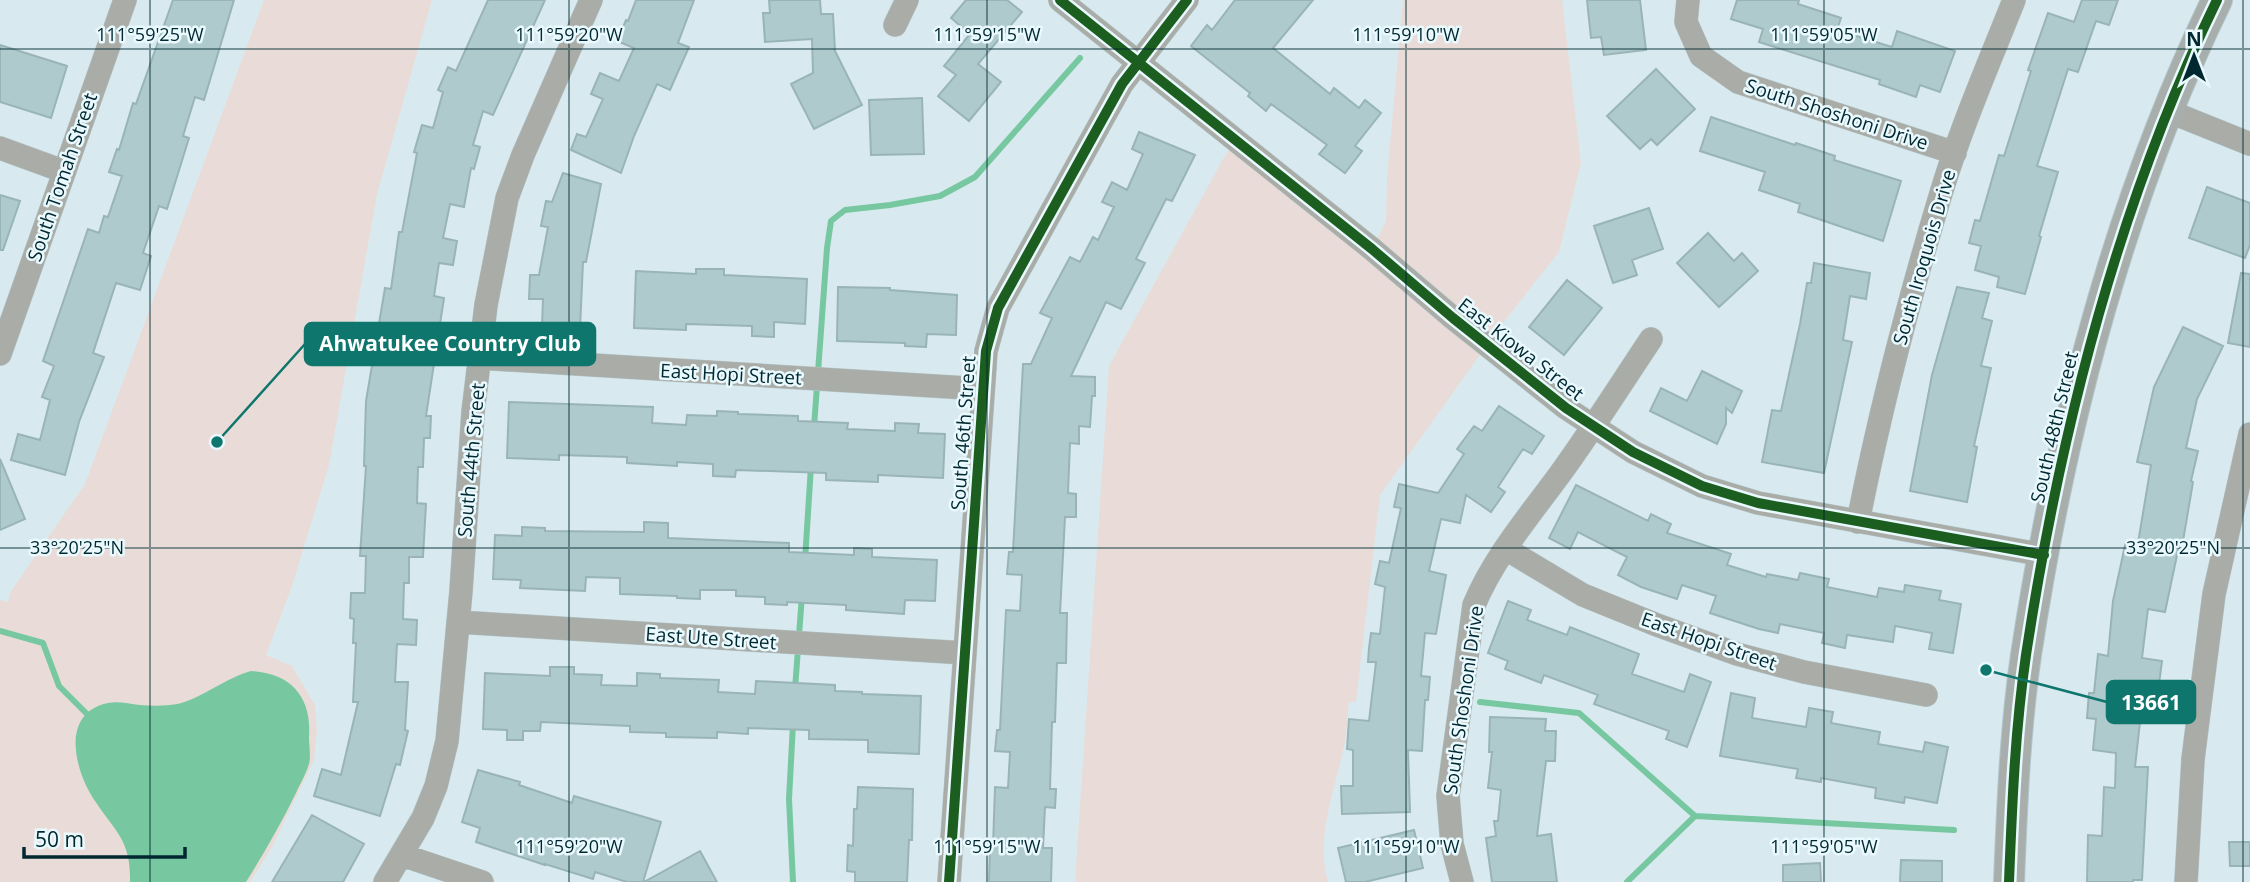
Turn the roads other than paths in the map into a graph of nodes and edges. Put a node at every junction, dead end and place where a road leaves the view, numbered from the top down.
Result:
1 (125, 0) edge
2 (591, 0) edge
3 (907, 0) edge
4 (1060, 0) edge
5 (1187, 0) edge
6 (1688, 0) edge
7 (2014, 0) edge
8 (2217, 0) edge
9 (895, 25) dead end
10 (1138, 63) junction
11 (2168, 111) junction
12 (2250, 144) edge
13 (0, 148) edge
14 (1955, 153) junction
15 (63, 171) junction
16 (1651, 339) dead end
17 (0, 354) edge
18 (479, 358) junction
19 (983, 389) junction
20 (1594, 426) junction
21 (2250, 434) edge
22 (1858, 522) junction
23 (1506, 549) junction
24 (2043, 555) junction
25 (458, 622) junction
26 (965, 653) junction
27 (1926, 695) dead end
28 (402, 855) junction
29 (385, 882) edge
30 (482, 882) edge
31 (949, 882) edge
32 (1462, 882) edge
33 (2009, 882) edge
34 (2186, 882) edge

1 - 15 street, South Tomah Street
2 - 18 street, South 44th Street
3 - 9 street
4 - 10 street, East Kiowa Street
5 - 10 street, South 46th Street
6 - 14 street, South Shoshoni Drive
7 - 14 street, South Iroquois Drive
8 - 11 main road, South 48th Street
10 - 19 street, South 46th Street
10 - 20 street, East Kiowa Street
11 - 12 street
11 - 24 main road, South 48th Street
13 - 15 street
14 - 22 street, South Iroquois Drive
15 - 17 street, South Tomah Street
16 - 20 street, South Shoshoni Drive
18 - 19 street, East Hopi Street
18 - 25 street, South 44th Street
19 - 26 street, South 46th Street
20 - 22 street, East Kiowa Street
20 - 23 street, South Shoshoni Drive
21 - 34 street
22 - 24 street, East Kiowa Street
23 - 27 street, East Hopi Street
23 - 32 street, South Shoshoni Drive
24 - 33 main road, South 48th Street
25 - 26 street, East Ute Street
25 - 28 street, South 44th Street
26 - 31 street, South 46th Street
28 - 29 street, South 44th Street
28 - 30 street

